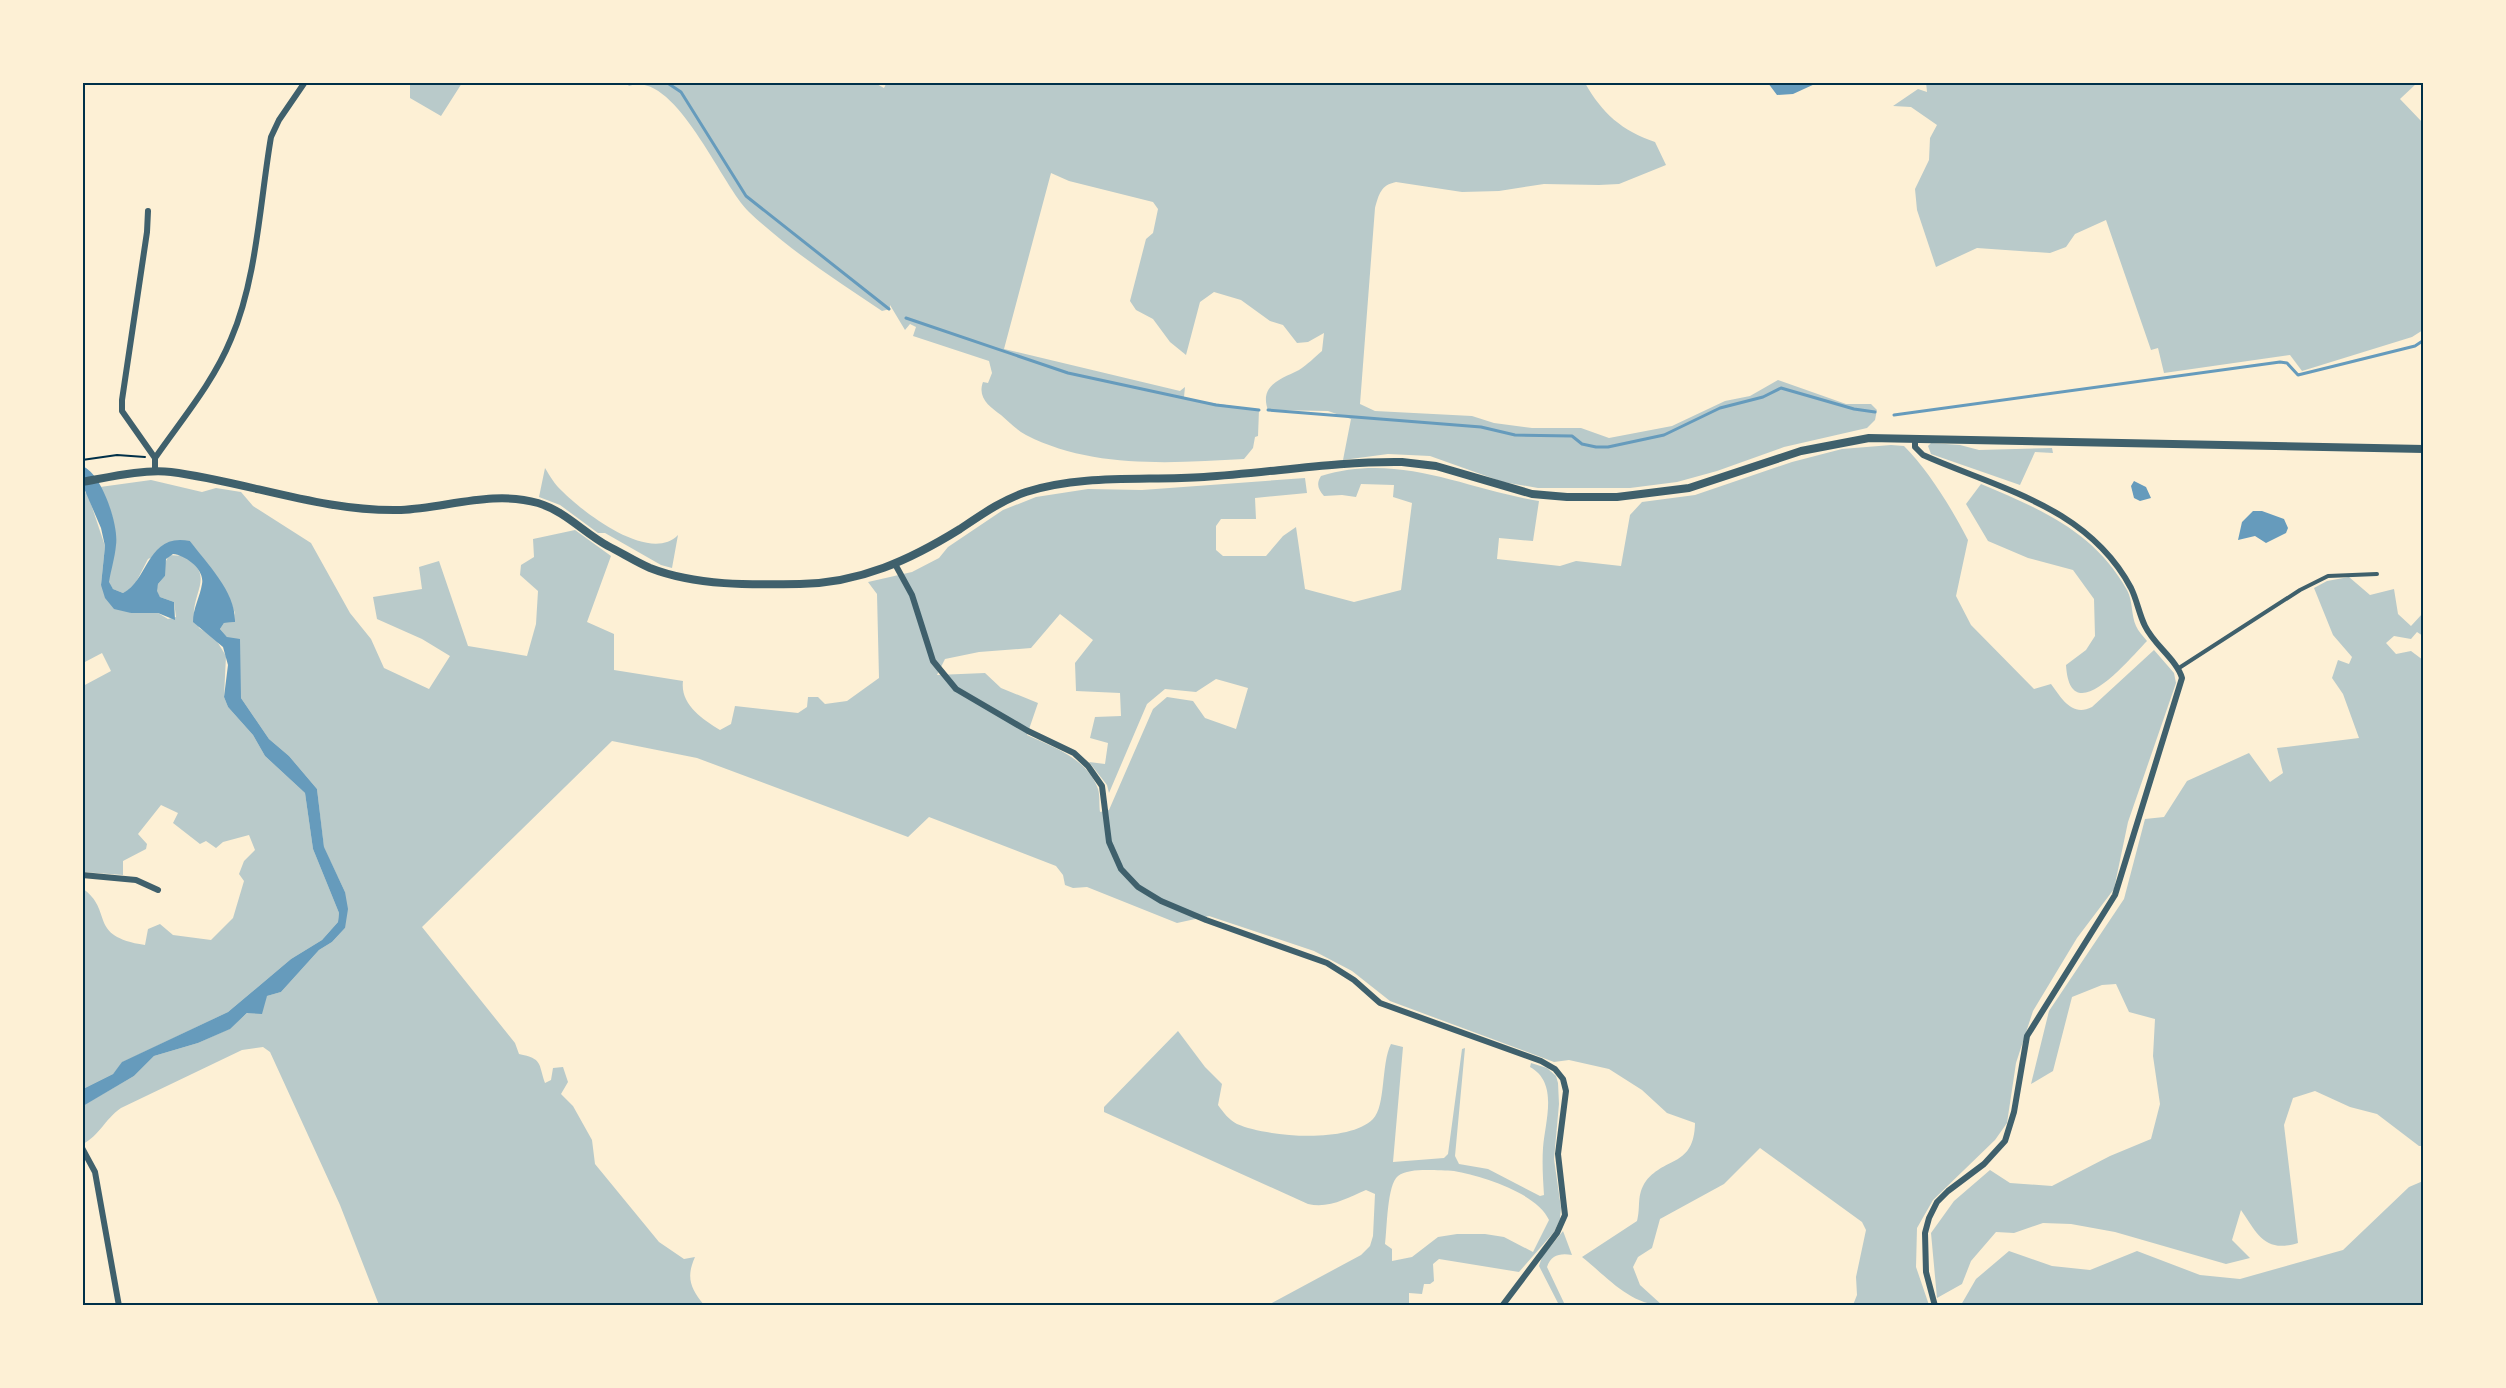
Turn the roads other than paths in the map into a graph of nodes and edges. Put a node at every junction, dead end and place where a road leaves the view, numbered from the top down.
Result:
1 (305, 82) edge
2 (148, 211) dead end
3 (1915, 438) junction
4 (2424, 449) edge
5 (155, 458) junction
6 (155, 472) junction
7 (82, 482) edge
8 (895, 564) junction
9 (2377, 574) dead end
10 (2179, 668) junction
11 (82, 875) edge
12 (158, 890) dead end
13 (82, 1148) edge
14 (119, 1305) edge
15 (1502, 1305) edge
16 (1935, 1305) edge

1 - 5 street
2 - 5 street
3 - 4 street
3 - 8 street
3 - 10 street
5 - 6 street
6 - 7 street
6 - 8 street
8 - 15 street
9 - 10 lane
10 - 16 street
11 - 12 street
13 - 14 street

